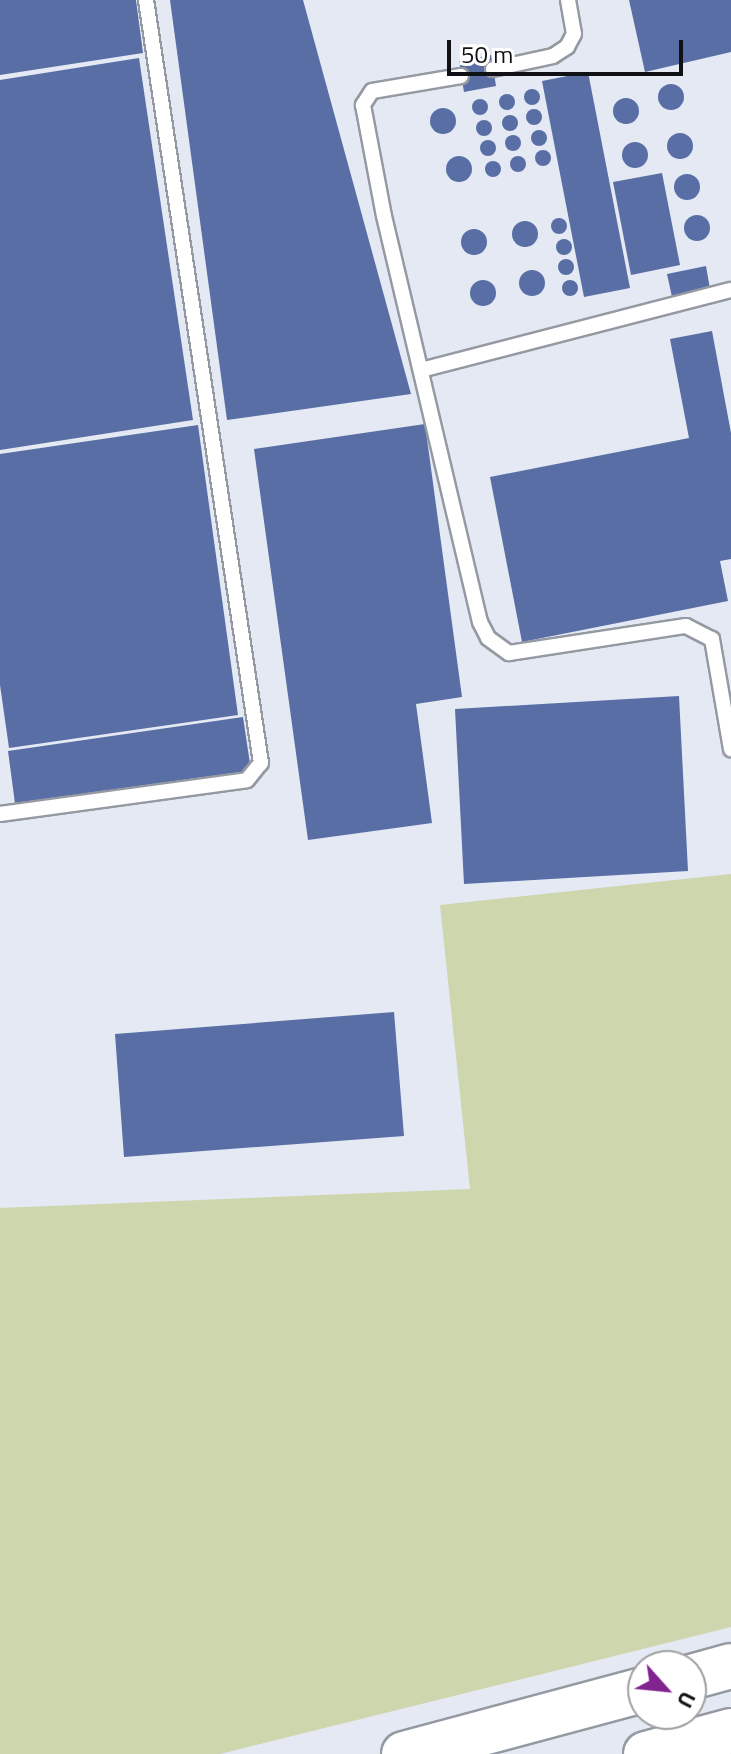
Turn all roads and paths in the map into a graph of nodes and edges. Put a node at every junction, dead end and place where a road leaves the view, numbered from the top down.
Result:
1 (146, 0) edge
2 (568, 0) edge
3 (493, 69) dead end
4 (461, 76) dead end
5 (731, 290) edge
6 (421, 370) junction
7 (731, 749) edge
8 (0, 814) edge
9 (731, 1666) edge
10 (707, 1673) edge
11 (627, 1694) edge
12 (731, 1731) edge
13 (404, 1754) edge
14 (646, 1754) edge

1 - 8 lane
2 - 3 lane
4 - 6 lane
5 - 6 lane
6 - 7 lane
9 - 10 highway
11 - 13 highway
12 - 14 highway

